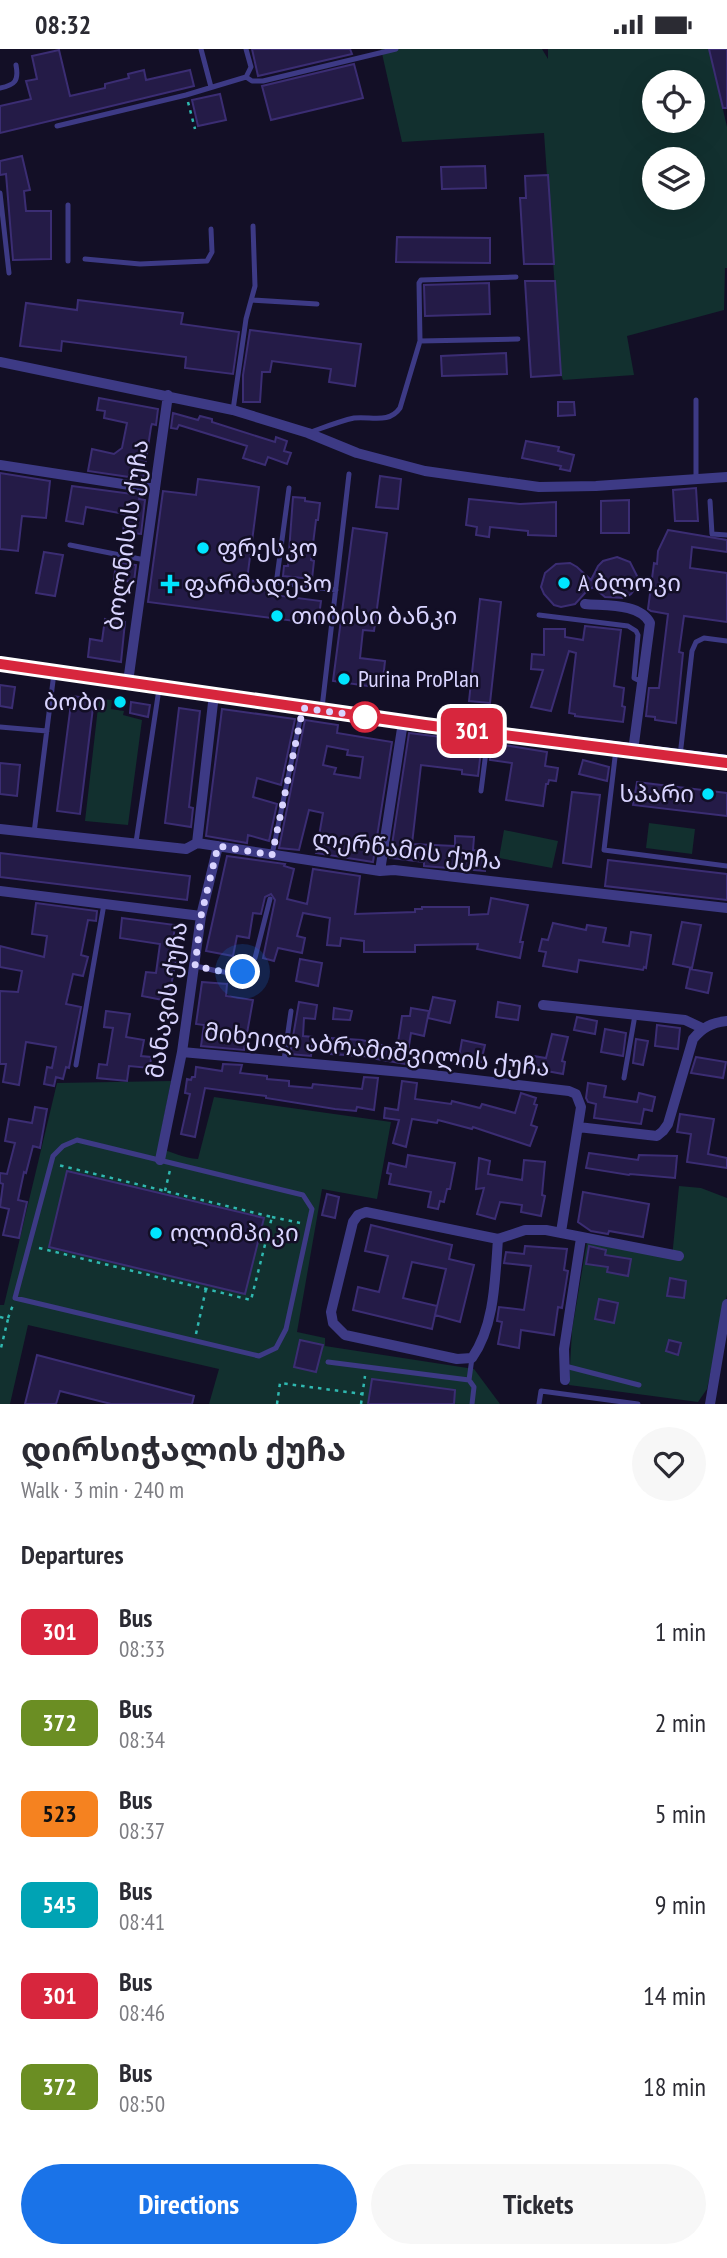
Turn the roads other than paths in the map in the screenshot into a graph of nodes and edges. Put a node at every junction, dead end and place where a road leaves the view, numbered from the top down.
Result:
1 (201, 49) edge
2 (246, 49) edge
3 (396, 49) edge
4 (381, 51) edge
5 (16, 65) dead end
6 (246, 77) junction
7 (211, 87) junction
8 (0, 89) edge
9 (57, 126) dead end
10 (0, 193) edge
11 (68, 205) dead end
12 (253, 226) dead end
13 (211, 229) dead end
14 (85, 260) dead end
15 (68, 261) dead end
16 (9, 273) dead end
17 (516, 278) dead end
18 (252, 300) junction
19 (317, 304) dead end
20 (518, 339) dead end
21 (421, 341) junction
22 (0, 362) edge
23 (168, 395) junction
24 (696, 400) dead end
25 (233, 410) junction
26 (308, 433) junction
27 (0, 465) edge
28 (349, 474) dead end
29 (727, 477) edge
30 (696, 479) junction
31 (289, 488) dead end
32 (155, 489) junction
33 (710, 501) dead end
34 (727, 535) edge
35 (70, 545) dead end
36 (145, 560) junction
37 (336, 590) junction
38 (585, 604) dead end
39 (539, 615) dead end
40 (727, 641) edge
41 (0, 664) edge
42 (54, 671) junction
43 (128, 682) junction
44 (642, 682) junction
45 (159, 686) junction
46 (214, 694) junction
47 (303, 708) junction
48 (322, 711) junction
49 (403, 722) junction
50 (0, 727) edge
51 (47, 731) junction
52 (488, 733) junction
53 (616, 749) junction
54 (633, 751) junction
55 (680, 757) junction
56 (727, 762) edge
57 (481, 791) dead end
58 (0, 829) edge
59 (34, 833) junction
60 (197, 843) junction
61 (136, 844) junction
62 (218, 846) junction
63 (272, 855) junction
64 (727, 866) edge
65 (380, 871) junction
66 (0, 891) edge
67 (270, 899) dead end
68 (104, 904) junction
69 (727, 908) edge
70 (201, 916) junction
71 (195, 966) junction
72 (543, 1005) dead end
73 (291, 1011) dead end
74 (635, 1015) junction
75 (727, 1021) edge
76 (702, 1028) junction
77 (182, 1052) junction
78 (283, 1061) junction
79 (76, 1065) dead end
80 (625, 1078) dead end
81 (578, 1126) junction
82 (166, 1162) junction
83 (561, 1232) junction
84 (581, 1238) junction
85 (498, 1239) junction
86 (679, 1256) dead end
87 (727, 1304) edge
88 (472, 1358) junction
89 (328, 1361) dead end
90 (565, 1366) junction
91 (469, 1380) junction
92 (565, 1380) dead end
93 (639, 1385) dead end
94 (472, 1404) edge
95 (539, 1404) edge
96 (638, 1404) edge
97 (710, 1404) edge

1 - 7 lane
2 - 6 lane
3 - 4 lane
4 - 6 lane
5 - 8 lane
6 - 7 lane
7 - 9 lane
10 - 16 lane
11 - 15 lane
12 - 18 lane
13 - 14 lane
17 - 21 lane
18 - 19 lane
18 - 25 lane
20 - 21 lane
21 - 26 lane
22 - 23 street
23 - 25 street
23 - 32 street, ბოლნისის ქუჩა
24 - 30 lane
25 - 26 street
26 - 30 street
27 - 32 street
28 - 37 lane
29 - 30 street
31 - 37 lane
32 - 36 street, ბოლნისის ქუჩა
33 - 34 lane
35 - 36 lane
36 - 43 street, ბოლნისის ქუჩა
37 - 48 lane
38 - 44 street
39 - 44 lane
40 - 55 lane
41 - 42 main road
42 - 43 main road
42 - 51 lane
43 - 45 main road
44 - 54 street
45 - 46 main road
45 - 61 lane
46 - 47 main road
46 - 60 street
47 - 48 main road
47 - 63 lane
48 - 49 main road
49 - 52 main road
49 - 65 street
50 - 51 lane
51 - 59 lane
52 - 53 main road
52 - 57 lane
53 - 54 main road
53 - 64 lane
54 - 55 main road
55 - 56 main road
58 - 59 street, ლერწამის ქუჩა
59 - 61 street, ლერწამის ქუჩა
60 - 61 street, ლერწამის ქუჩა
60 - 62 street, ლერწამის ქუჩა
62 - 63 street, ლერწამის ქუჩა
62 - 70 street, მანავის ქუჩა
63 - 65 street, ლერწამის ქუჩა
65 - 69 street, ლერწამის ქუჩა
66 - 68 street
67 - 71 lane
68 - 70 street
68 - 79 lane
70 - 71 street, მანავის ქუჩა
71 - 77 street, მანავის ქუჩა
72 - 74 street
73 - 78 lane
74 - 76 street
74 - 80 lane
75 - 76 street
76 - 81 street
77 - 78 street, მიხეილ აბრამიშვილის ქუჩა
77 - 82 street, მანავის ქუჩა
78 - 81 street, მიხეილ აბრამიშვილის ქუჩა
81 - 83 street, მიხეილ აბრამიშვილის ქუჩა
82 - 82 lane
83 - 84 street
83 - 85 street
84 - 86 street
84 - 90 street
85 - 88 street
85 - 88 street
87 - 97 street
88 - 91 lane
89 - 91 lane
90 - 92 street
90 - 93 lane
91 - 94 lane
95 - 96 lane

